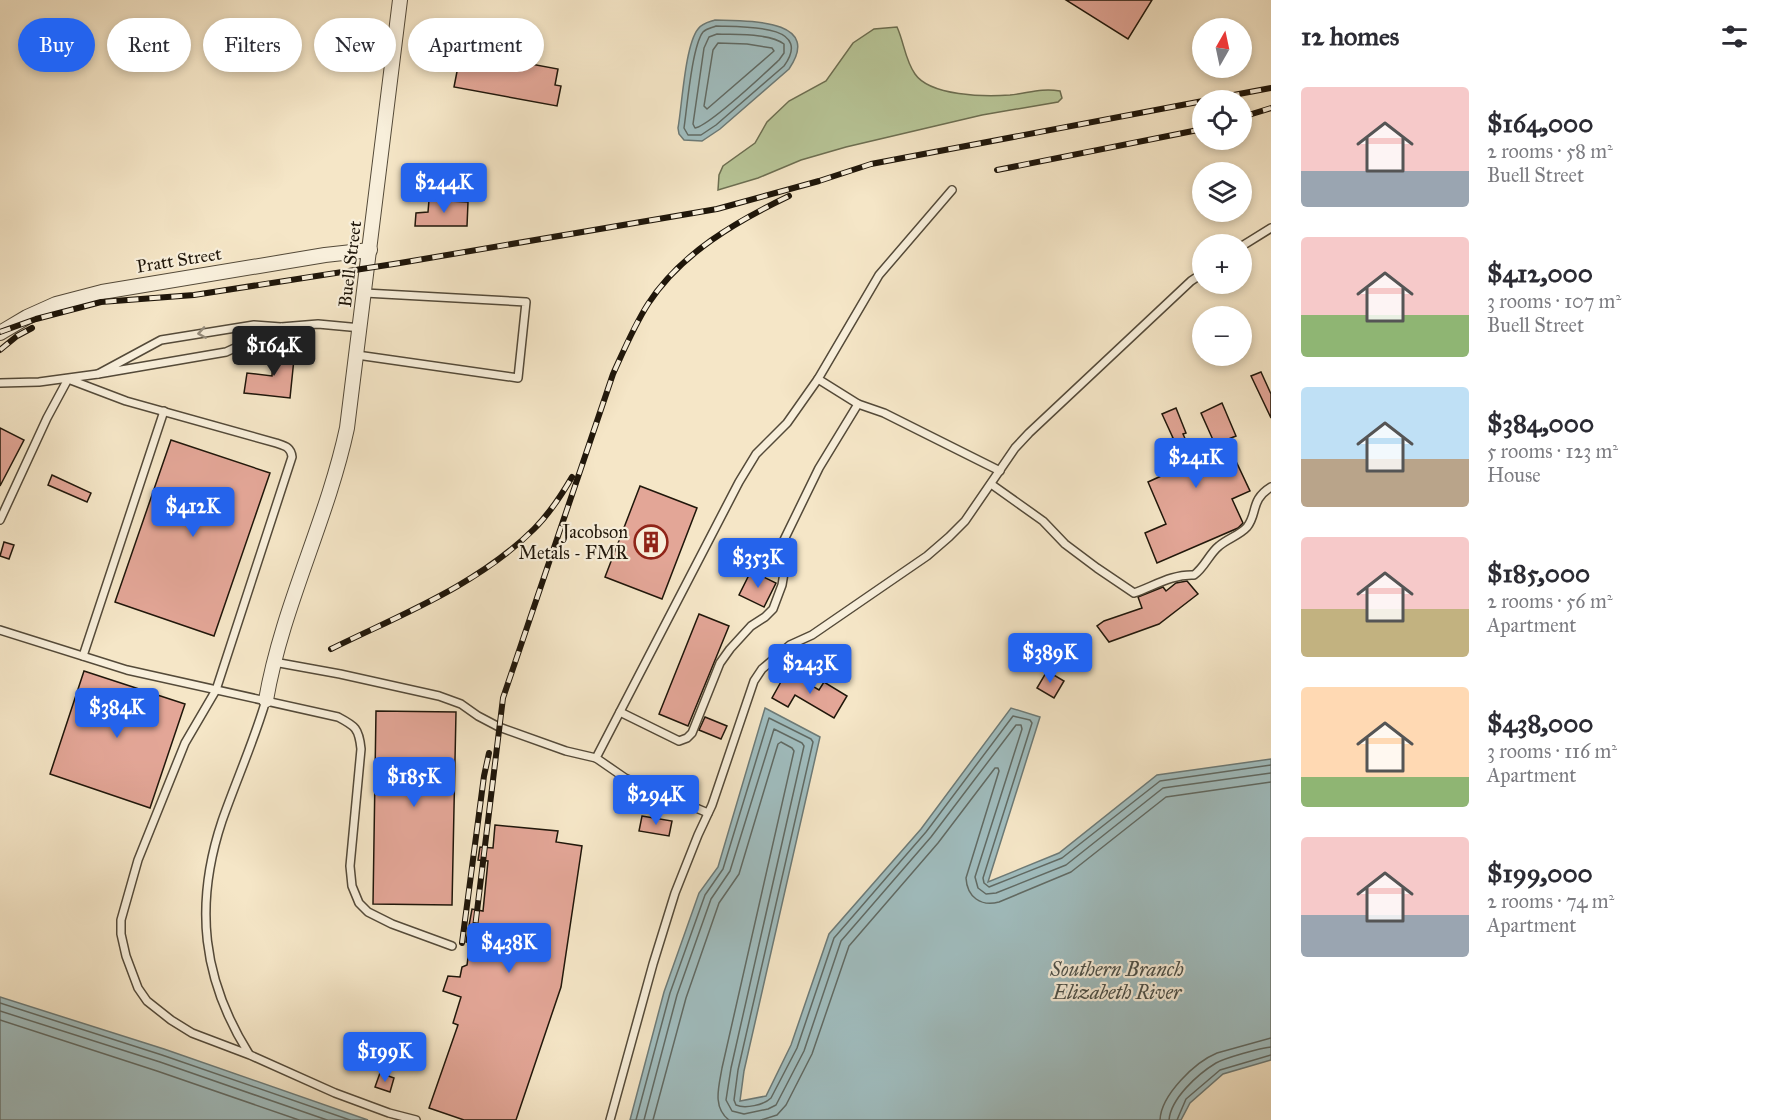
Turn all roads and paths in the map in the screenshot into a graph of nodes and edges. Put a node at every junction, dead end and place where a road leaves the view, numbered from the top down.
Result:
1 (400, 0) edge
2 (952, 190) dead end
3 (1271, 228) edge
4 (1252, 240) edge
5 (370, 250) junction
6 (1192, 280) edge
7 (365, 293) junction
8 (281, 327) junction
9 (361, 328) junction
10 (0, 333) edge
11 (357, 355) junction
12 (98, 374) junction
13 (68, 379) junction
14 (818, 379) junction
15 (0, 383) edge
16 (858, 404) junction
17 (164, 411) junction
18 (1000, 471) junction
19 (991, 484) junction
20 (1271, 487) edge
21 (0, 520) edge
22 (0, 630) edge
23 (83, 656) junction
24 (274, 662) junction
25 (216, 690) junction
26 (266, 700) junction
27 (620, 712) junction
28 (596, 758) junction
29 (708, 813) junction
30 (452, 946) dead end
31 (250, 1055) junction
32 (416, 1120) edge
33 (610, 1120) edge

1 - 5 street, Buell Street
2 - 14 lane
3 - 4 lane
5 - 7 street, Buell Street
5 - 10 street, Pratt Street
6 - 18 lane
7 - 9 street, Buell Street
7 - 11 lane
8 - 9 lane
8 - 12 lane
8 -> 12 lane
9 - 11 street, Buell Street
11 - 24 street, Buell Street
12 - 13 lane
13 - 15 lane
13 - 17 lane
13 - 21 lane
14 - 16 lane
14 - 27 lane
16 - 18 lane
16 - 27 lane
17 - 23 lane
17 - 25 lane
18 - 19 lane
19 - 20 lane
19 - 29 lane
22 - 23 lane
23 - 25 lane
24 - 26 street, Buell Street
24 - 28 lane
25 - 26 lane
25 - 31 lane
26 - 30 lane
26 - 31 lane
27 - 28 lane
28 - 29 lane
29 - 33 lane
31 - 32 lane

